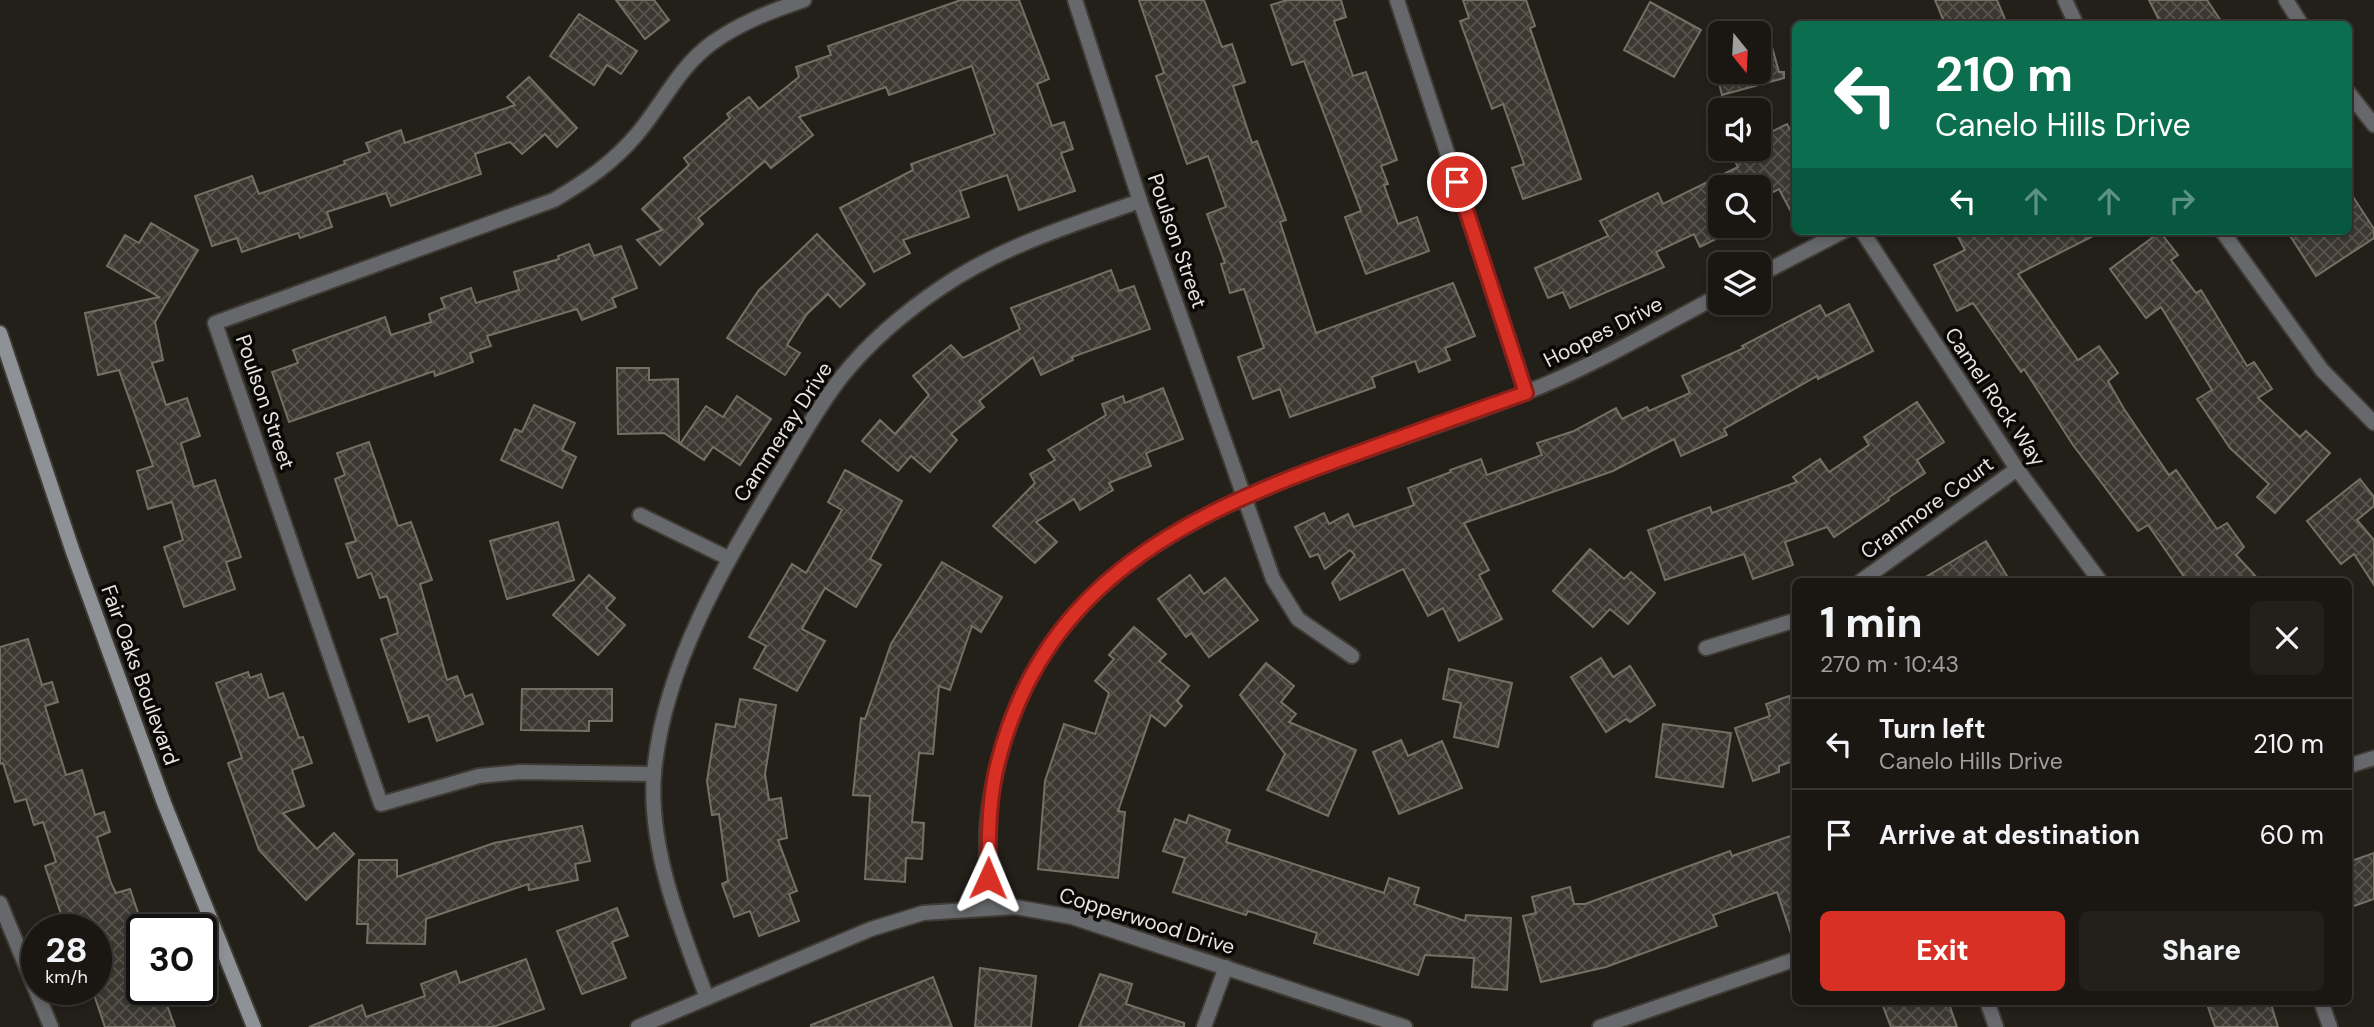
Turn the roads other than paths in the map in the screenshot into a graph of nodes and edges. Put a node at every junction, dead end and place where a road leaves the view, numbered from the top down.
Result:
1 (804, 0) edge
2 (1075, 0) edge
3 (1397, 0) edge
4 (2065, 0) edge
5 (2286, 0) edge
6 (2076, 21) edge
7 (2299, 21) edge
8 (2352, 97) edge
9 (2374, 125) edge
10 (1140, 201) junction
11 (1836, 235) edge
12 (1865, 235) edge
13 (2225, 235) edge
14 (1771, 269) edge
15 (1708, 301) edge
16 (0, 333) edge
17 (1526, 393) junction
18 (2374, 423) edge
19 (2017, 469) junction
20 (1243, 495) junction
21 (640, 514) dead end
22 (728, 558) junction
23 (1865, 578) edge
24 (2098, 578) edge
25 (1792, 621) edge
26 (1706, 648) dead end
27 (1352, 656) dead end
28 (2374, 758) edge
29 (2352, 765) edge
30 (654, 774) junction
31 (0, 903) edge
32 (988, 908) junction
33 (1792, 960) edge
34 (1226, 967) junction
35 (707, 998) junction
36 (1988, 1005) edge
37 (2322, 1005) edge
38 (51, 1027) edge
39 (254, 1027) edge
40 (638, 1027) edge
41 (1204, 1027) edge
42 (1405, 1027) edge
43 (1600, 1027) edge
44 (1996, 1027) edge
45 (2330, 1027) edge

1 - 30 street, Poulson Street
2 - 10 street, Poulson Street
3 - 17 street
4 - 6 street
5 - 7 street
8 - 9 street
10 - 20 street, Poulson Street
10 - 22 street, Cammeray Drive
11 - 14 street
12 - 19 street, Camel Rock Way
13 - 18 street
15 - 17 street, Hoopes Drive
16 - 39 main road, Fair Oaks Boulevard
17 - 20 street, Hoopes Drive
19 - 23 street, Cranmore Court
19 - 24 street, Camel Rock Way
20 - 27 street, Poulson Street
20 - 32 street, Hoopes Drive
21 - 22 street
22 - 30 street, Cammeray Drive
25 - 26 street
28 - 29 street
30 - 35 street, Cammeray Drive
31 - 38 street
32 - 34 street, Copperwood Drive
32 - 35 street, Copperwood Drive
33 - 43 street
34 - 41 street
34 - 42 street, Copperwood Drive
35 - 40 street, Copperwood Drive
36 - 44 street
37 - 45 street

